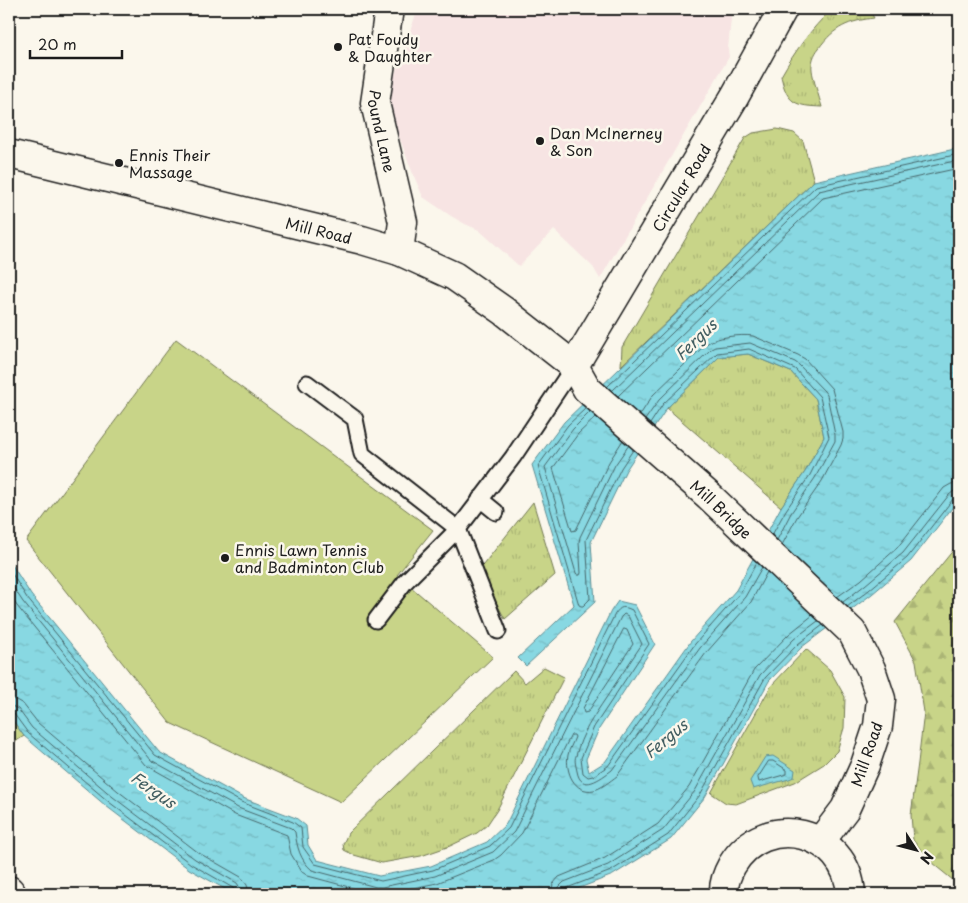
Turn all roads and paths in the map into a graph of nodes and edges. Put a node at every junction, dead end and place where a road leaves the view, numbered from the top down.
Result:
1 (389, 9) edge
2 (783, 9) edge
3 (9, 154) edge
4 (399, 251) junction
5 (580, 378) junction
6 (306, 383) dead end
7 (480, 499) junction
8 (496, 512) dead end
9 (458, 528) junction
10 (376, 620) dead end
11 (498, 631) dead end
12 (852, 632) joint
13 (820, 842) junction
14 (9, 890) edge
15 (719, 892) edge
16 (12, 894) edge
17 (851, 894) edge

1 - 4 main road, Pound Lane
2 - 5 main road, Circular Road
3 - 4 main road, Mill Road
4 - 5 main road, Mill Road
5 - 7 lane
5 - 12 main road, Mill Bridge
6 - 9 lane
7 - 8 lane
7 - 9 lane
9 - 10 lane
9 - 11 lane
12 - 13 main road, Mill Road
13 - 15 main road
13 - 17 main road
14 - 16 main road

